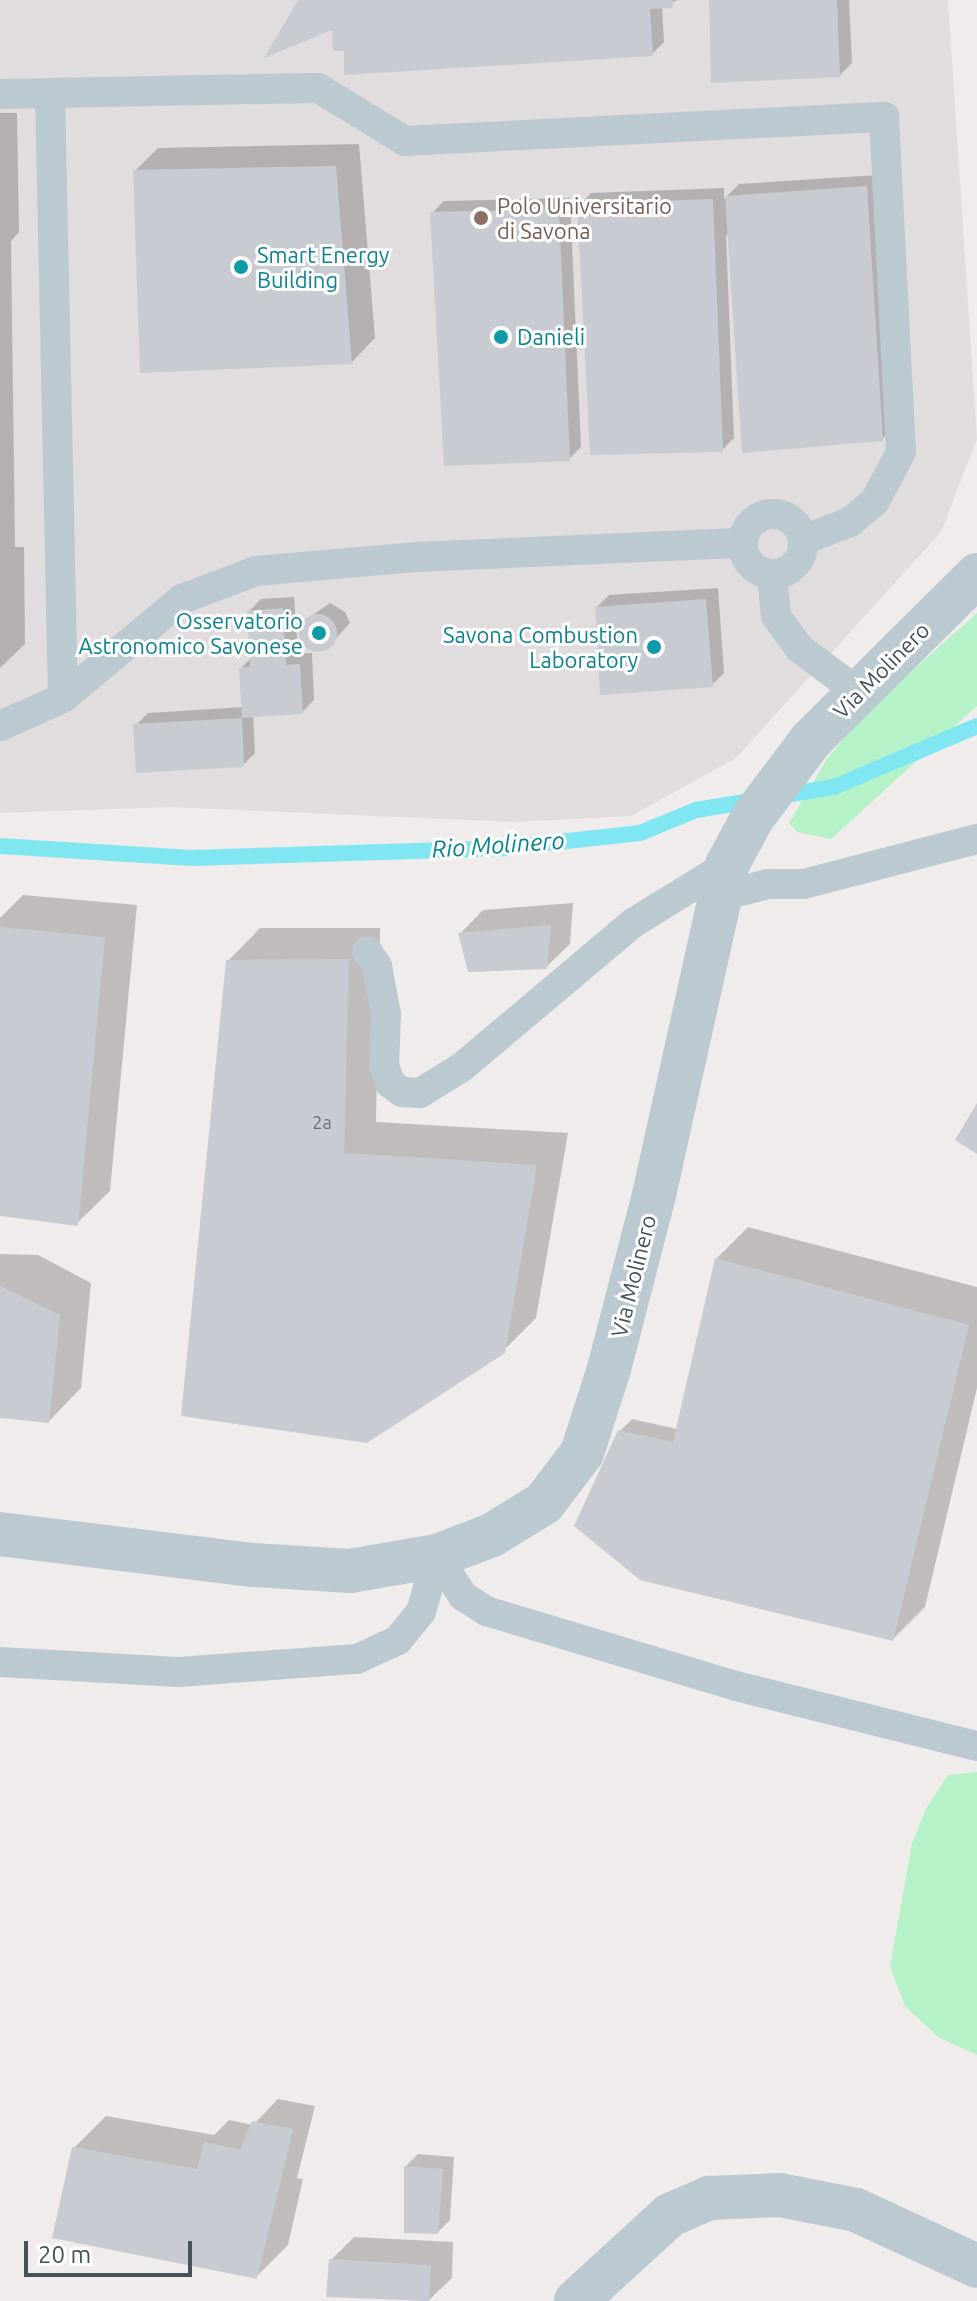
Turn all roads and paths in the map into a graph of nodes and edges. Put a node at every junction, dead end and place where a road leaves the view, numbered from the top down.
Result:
1 (50, 93) junction
2 (0, 94) edge
3 (803, 540) junction
4 (743, 543) junction
5 (772, 574) junction
6 (977, 575) edge
7 (858, 692) junction
8 (63, 698) junction
9 (0, 726) edge
10 (977, 839) edge
11 (724, 880) junction
12 (367, 951) dead end
13 (0, 1534) edge
14 (437, 1556) junction
15 (0, 1662) edge
16 (977, 1746) edge
17 (977, 2266) edge
18 (576, 2301) edge

1 - 2 lane
1 - 3 lane
1 - 8 lane
3 - 4 lane
3 - 5 lane
4 - 5 lane
4 - 8 lane
5 - 7 lane
6 - 7 street, Via Molinero
7 - 11 street, Via Molinero
8 - 9 lane
10 - 11 lane
11 - 12 lane
11 - 14 street, Via Molinero
13 - 14 street, Via Molinero
14 - 15 lane
14 - 16 lane
17 - 18 street

